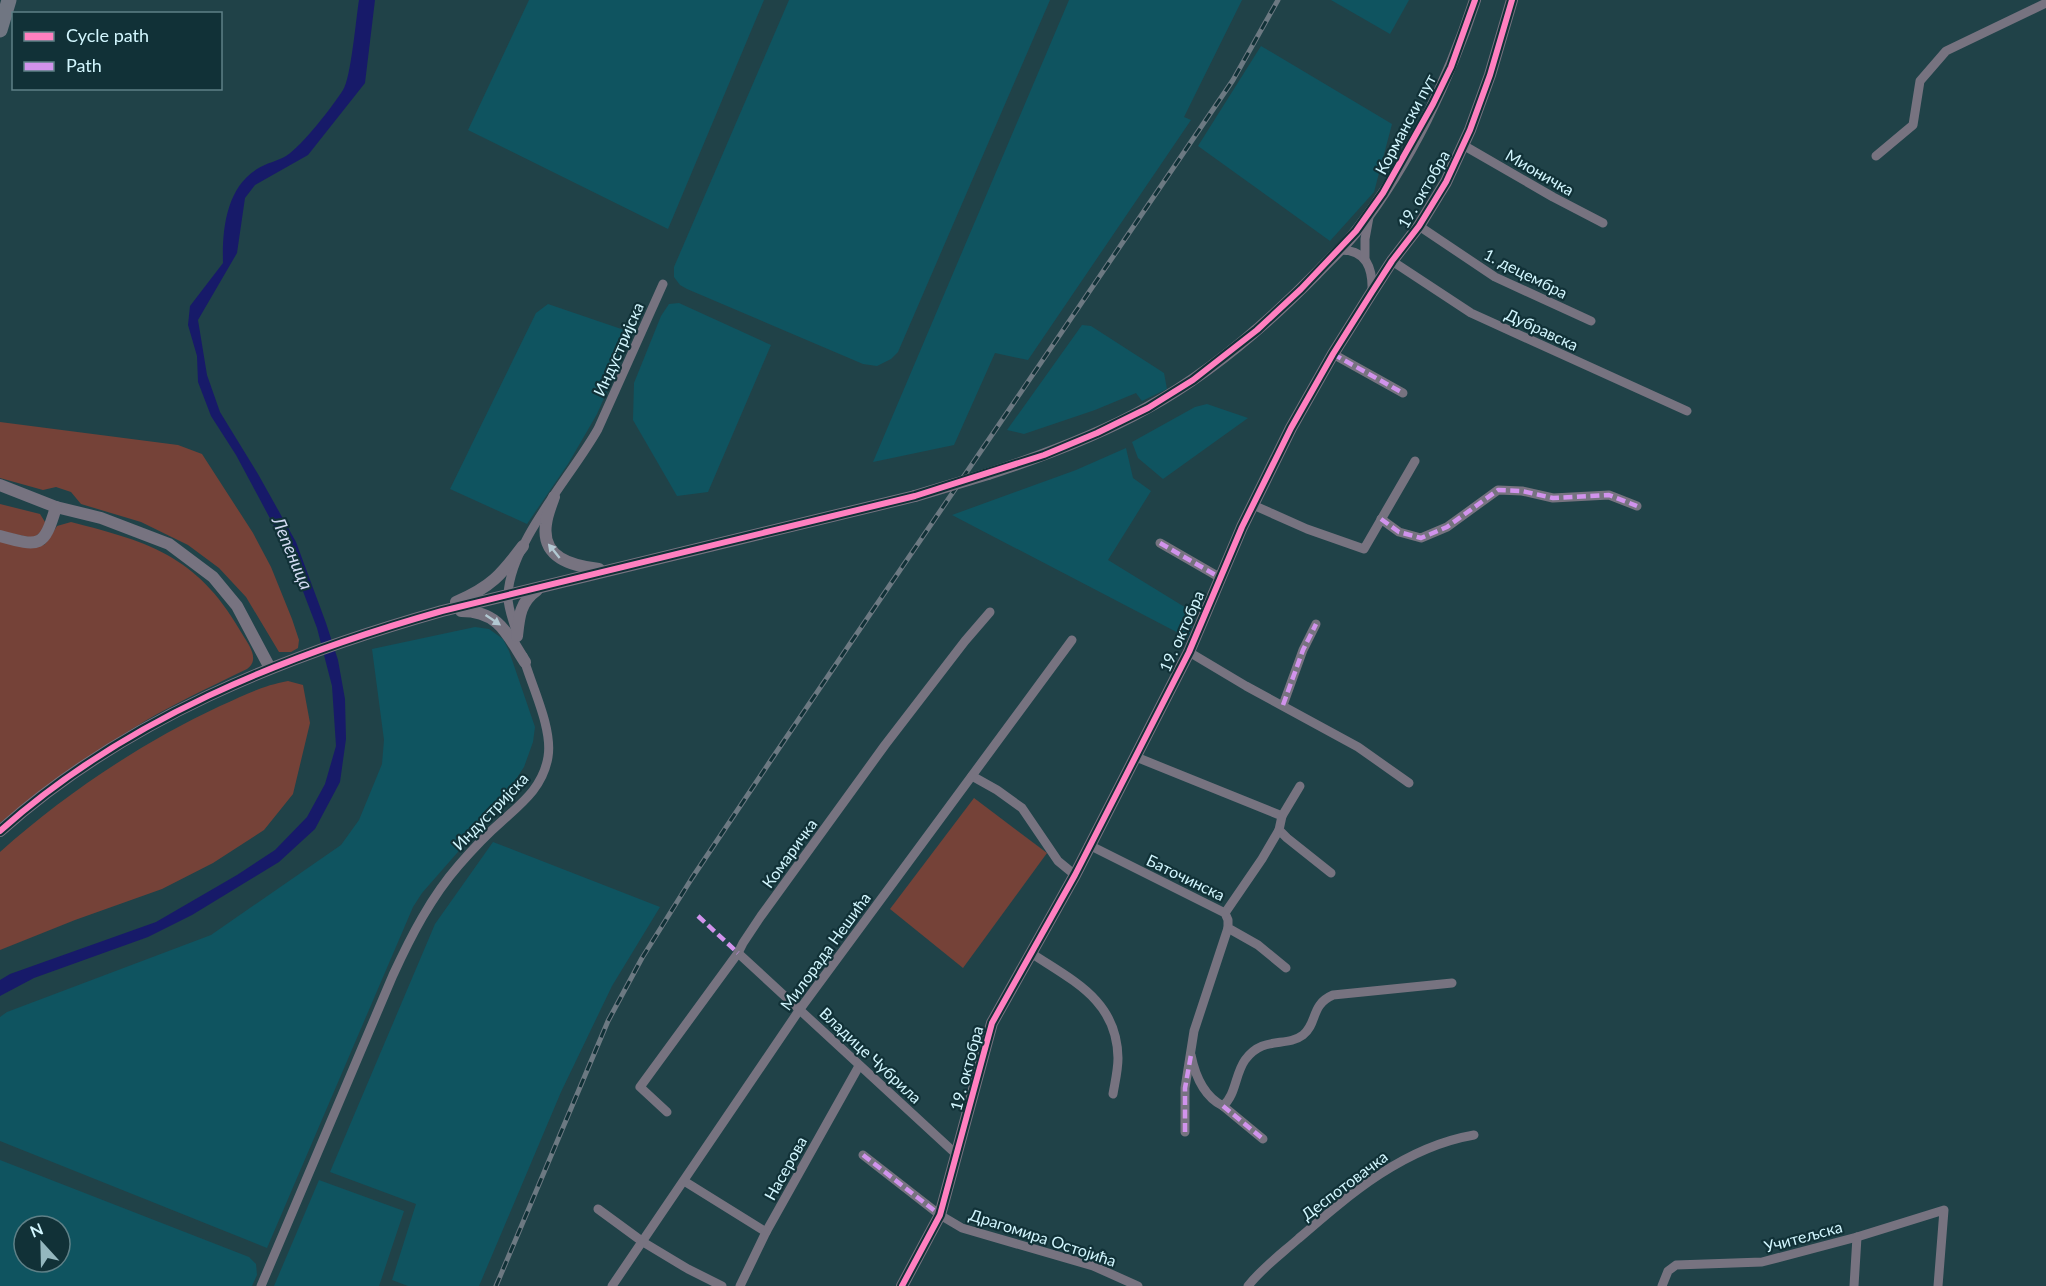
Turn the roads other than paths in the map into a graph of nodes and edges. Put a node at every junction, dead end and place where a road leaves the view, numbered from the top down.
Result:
1 (9, 0) edge
2 (1475, 0) edge
3 (1512, 0) edge
4 (2046, 3) edge
5 (0, 30) edge
6 (1463, 145) junction
7 (1876, 156) dead end
8 (1371, 211) junction
9 (1603, 222) dead end
10 (1419, 226) junction
11 (1340, 250) junction
12 (1365, 259) junction
13 (1389, 265) junction
14 (1370, 269) junction
15 (663, 284) dead end
16 (1372, 292) junction
17 (1591, 321) dead end
18 (1334, 354) junction
19 (1403, 393) dead end
20 (1687, 411) dead end
21 (1415, 460) dead end
22 (0, 485) edge
23 (554, 496) junction
24 (1253, 505) junction
25 (1637, 506) dead end
26 (56, 507) junction
27 (1381, 519) junction
28 (0, 536) edge
29 (1160, 543) dead end
30 (524, 546) junction
31 (606, 570) junction
32 (1220, 577) junction
33 (541, 588) junction
34 (508, 596) junction
35 (442, 611) junction
36 (990, 612) dead end
37 (404, 622) junction
38 (1316, 624) dead end
39 (517, 636) junction
40 (1072, 640) dead end
41 (1189, 652) junction
42 (525, 662) junction
43 (270, 668) junction
44 (1283, 705) junction
45 (1136, 757) junction
46 (972, 776) junction
47 (1409, 783) dead end
48 (1300, 786) dead end
49 (1282, 816) junction
50 (1279, 830) junction
51 (0, 831) edge
52 (1089, 845) junction
53 (1331, 873) dead end
54 (1075, 875) junction
55 (1225, 913) junction
56 (1228, 928) junction
57 (738, 953) junction
58 (1031, 953) junction
59 (1286, 968) dead end
60 (1452, 984) dead end
61 (800, 1009) junction
62 (1191, 1055) junction
63 (859, 1066) junction
64 (1113, 1095) dead end
65 (1223, 1106) junction
66 (668, 1112) dead end
67 (1185, 1132) dead end
68 (1474, 1135) dead end
69 (1263, 1139) dead end
70 (956, 1154) junction
71 (863, 1155) dead end
72 (684, 1181) junction
73 (598, 1209) dead end
74 (940, 1215) junction
75 (766, 1232) junction
76 (1857, 1237) junction
77 (643, 1242) junction
78 (261, 1286) edge
79 (612, 1286) edge
80 (722, 1286) edge
81 (740, 1286) edge
82 (902, 1286) edge
83 (1138, 1286) edge
84 (1248, 1286) edge
85 (1662, 1286) edge
86 (1854, 1286) edge
87 (1938, 1286) edge

1 - 5 highway
2 - 8 street, Кормански пут
3 - 6 street, 19. октобра
4 - 7 street
6 - 9 street, Мионичка
6 - 10 street, 19. октобра
8 - 11 street, Кормански пут
8 - 12 street
10 - 13 street, 19. октобра
10 - 17 street, 1. децембра
11 - 12 street
11 - 31 street, Кормански пут, bridge
12 - 14 street
13 - 14 street
13 - 16 street, 19. октобра
13 - 20 street, Дубравска
14 - 16 street
15 - 23 street, Индустријска
16 - 18 street, 19. октобра
18 - 19 street
18 - 24 street, 19. октобра
21 - 27 street
22 - 26 street
23 - 30 street, Индустријска
31 -> 23 street
24 - 27 street
24 - 32 street, 19. октобра
25 - 27 street
26 - 28 street
26 - 43 street
29 - 32 street
30 - 34 street, Индустријска
30 - 37 street
31 - 33 street, Кормански пут
32 - 41 street, 19. октобра
33 - 34 street, Кормански пут
33 - 39 street
34 - 35 street, Кормански пут
34 - 39 street, Индустријска
35 - 37 street
35 -> 42 street
36 - 57 street, Комаричка
37 - 43 street
38 - 44 street
39 - 42 street, Индустријска
40 - 46 street, Милорада Нешића
41 - 44 street
41 - 45 street, 19. октобра
42 - 78 street, Индустријска
43 - 51 street
44 - 47 street
45 - 49 street
45 - 52 street, 19. октобра
46 - 54 street
46 - 61 street, Милорада Нешића
48 - 49 street
49 - 50 street
50 - 53 street
50 - 55 street
52 - 54 street, 19. октобра
52 - 55 street, Баточинска
54 - 58 street, 19. октобра
55 - 56 street, Баточинска
56 - 59 street, Баточинска
56 - 62 street
57 - 61 street, Владице Чубрила
57 - 66 street, Комаричка
58 - 64 street
58 - 70 street, 19. октобра
60 - 65 street
61 - 63 street, Владице Чубрила
61 - 72 street, Милорада Нешића
62 - 65 street
62 - 67 street
63 - 70 street, Владице Чубрила
63 - 75 street, Насерова
65 - 69 street
68 - 84 street, Деспотовачка
70 - 74 street, 19. октобра
71 - 74 street, Драгомира Остојића
72 - 75 street
72 - 77 street, Милорада Нешића
73 - 77 street
74 - 82 street, 19. октобра
74 - 83 street, Драгомира Остојића
75 - 81 street, Насерова
76 - 85 street, Учитељска
76 - 86 street
76 - 87 street, Учитељска
77 - 79 street, Милорада Нешића
77 - 80 street

